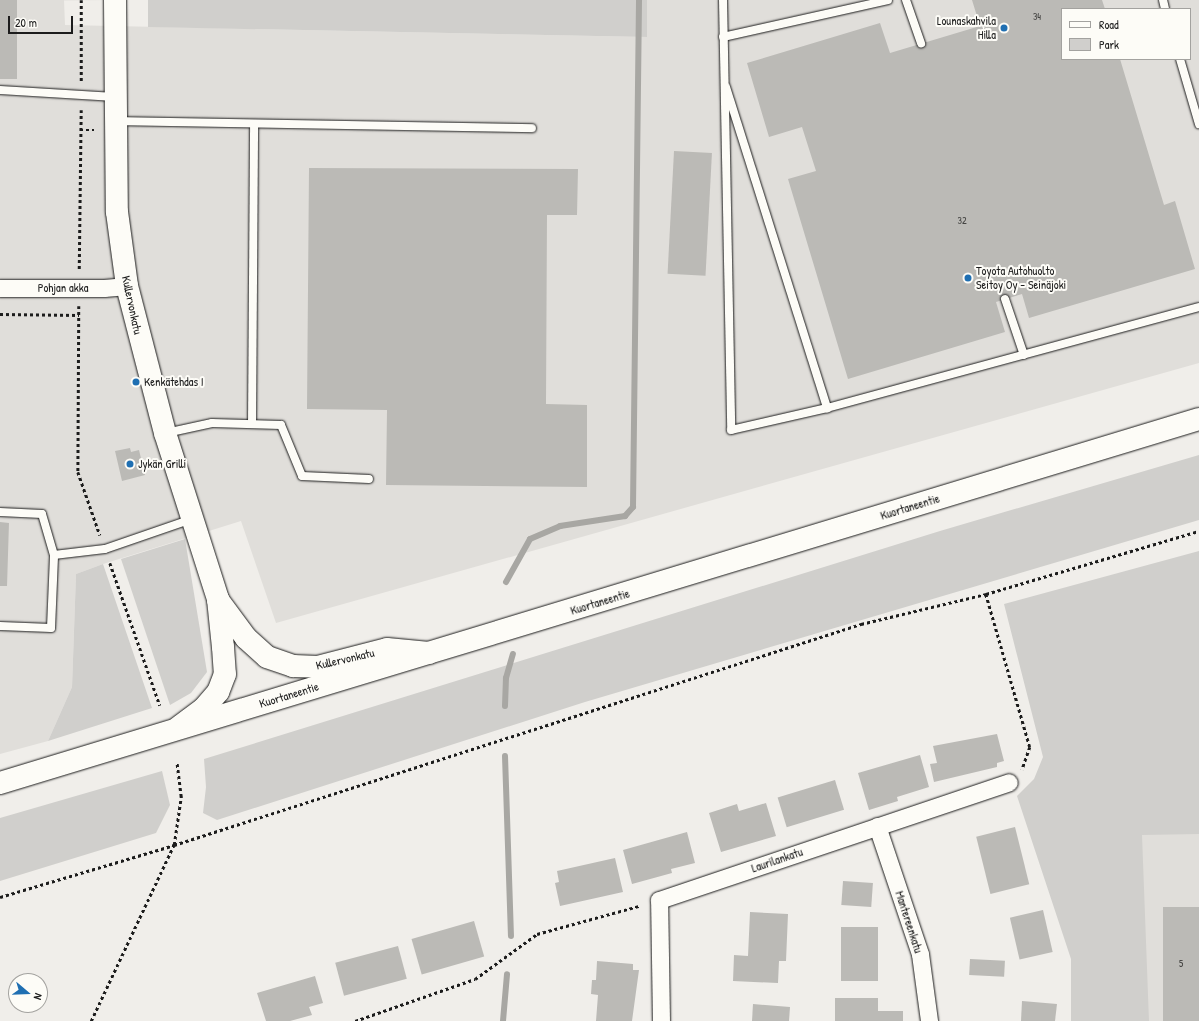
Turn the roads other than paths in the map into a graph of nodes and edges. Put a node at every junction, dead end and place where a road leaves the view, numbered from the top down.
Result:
1 (115, 0) edge
2 (724, 0) edge
3 (888, 0) edge
4 (906, 0) edge
5 (724, 37) junction
6 (921, 44) dead end
7 (1180, 60) edge
8 (724, 78) junction
9 (0, 90) edge
10 (115, 97) junction
11 (115, 121) junction
12 (254, 124) junction
13 (1199, 124) edge
14 (532, 128) dead end
15 (127, 286) junction
16 (0, 288) edge
17 (1005, 299) dead end
18 (1199, 307) edge
19 (1024, 355) junction
20 (827, 408) junction
21 (1199, 419) edge
22 (252, 424) junction
23 (165, 433) junction
24 (369, 479) dead end
25 (0, 512) edge
26 (193, 518) junction
27 (54, 555) junction
28 (218, 599) junction
29 (0, 626) edge
30 (429, 653) junction
31 (176, 729) junction
32 (1010, 782) road end
33 (0, 783) edge
34 (877, 826) junction
35 (661, 1021) edge
36 (929, 1021) edge

1 - 10 main road, Kullervonkatu
2 - 5 lane
3 - 5 lane
4 - 6 lane
5 - 8 lane
7 - 13 lane
8 - 20 lane
8 - 20 lane
9 - 10 lane
10 - 11 main road, Kullervonkatu
11 - 12 lane
11 - 15 main road, Kullervonkatu
12 - 14 lane
12 - 22 lane
15 - 16 street, Pohjan akka
15 - 23 main road, Kullervonkatu
17 - 19 lane
18 - 19 lane
19 - 20 lane
21 - 30 main road, Kuortaneentie
22 - 23 lane
22 - 24 lane
23 - 26 main road, Kullervonkatu
25 - 27 lane
26 - 27 lane
26 - 28 main road, Kullervonkatu
27 - 29 lane
28 - 30 main road, Kullervonkatu
28 - 31 main road, Kullervonkatu
30 - 31 main road, Kuortaneentie
31 - 33 main road, Kuortaneentie
32 - 34 street, Laurilankatu
34 - 35 street, Laurilankatu
34 - 36 street, Mantereenkatu

